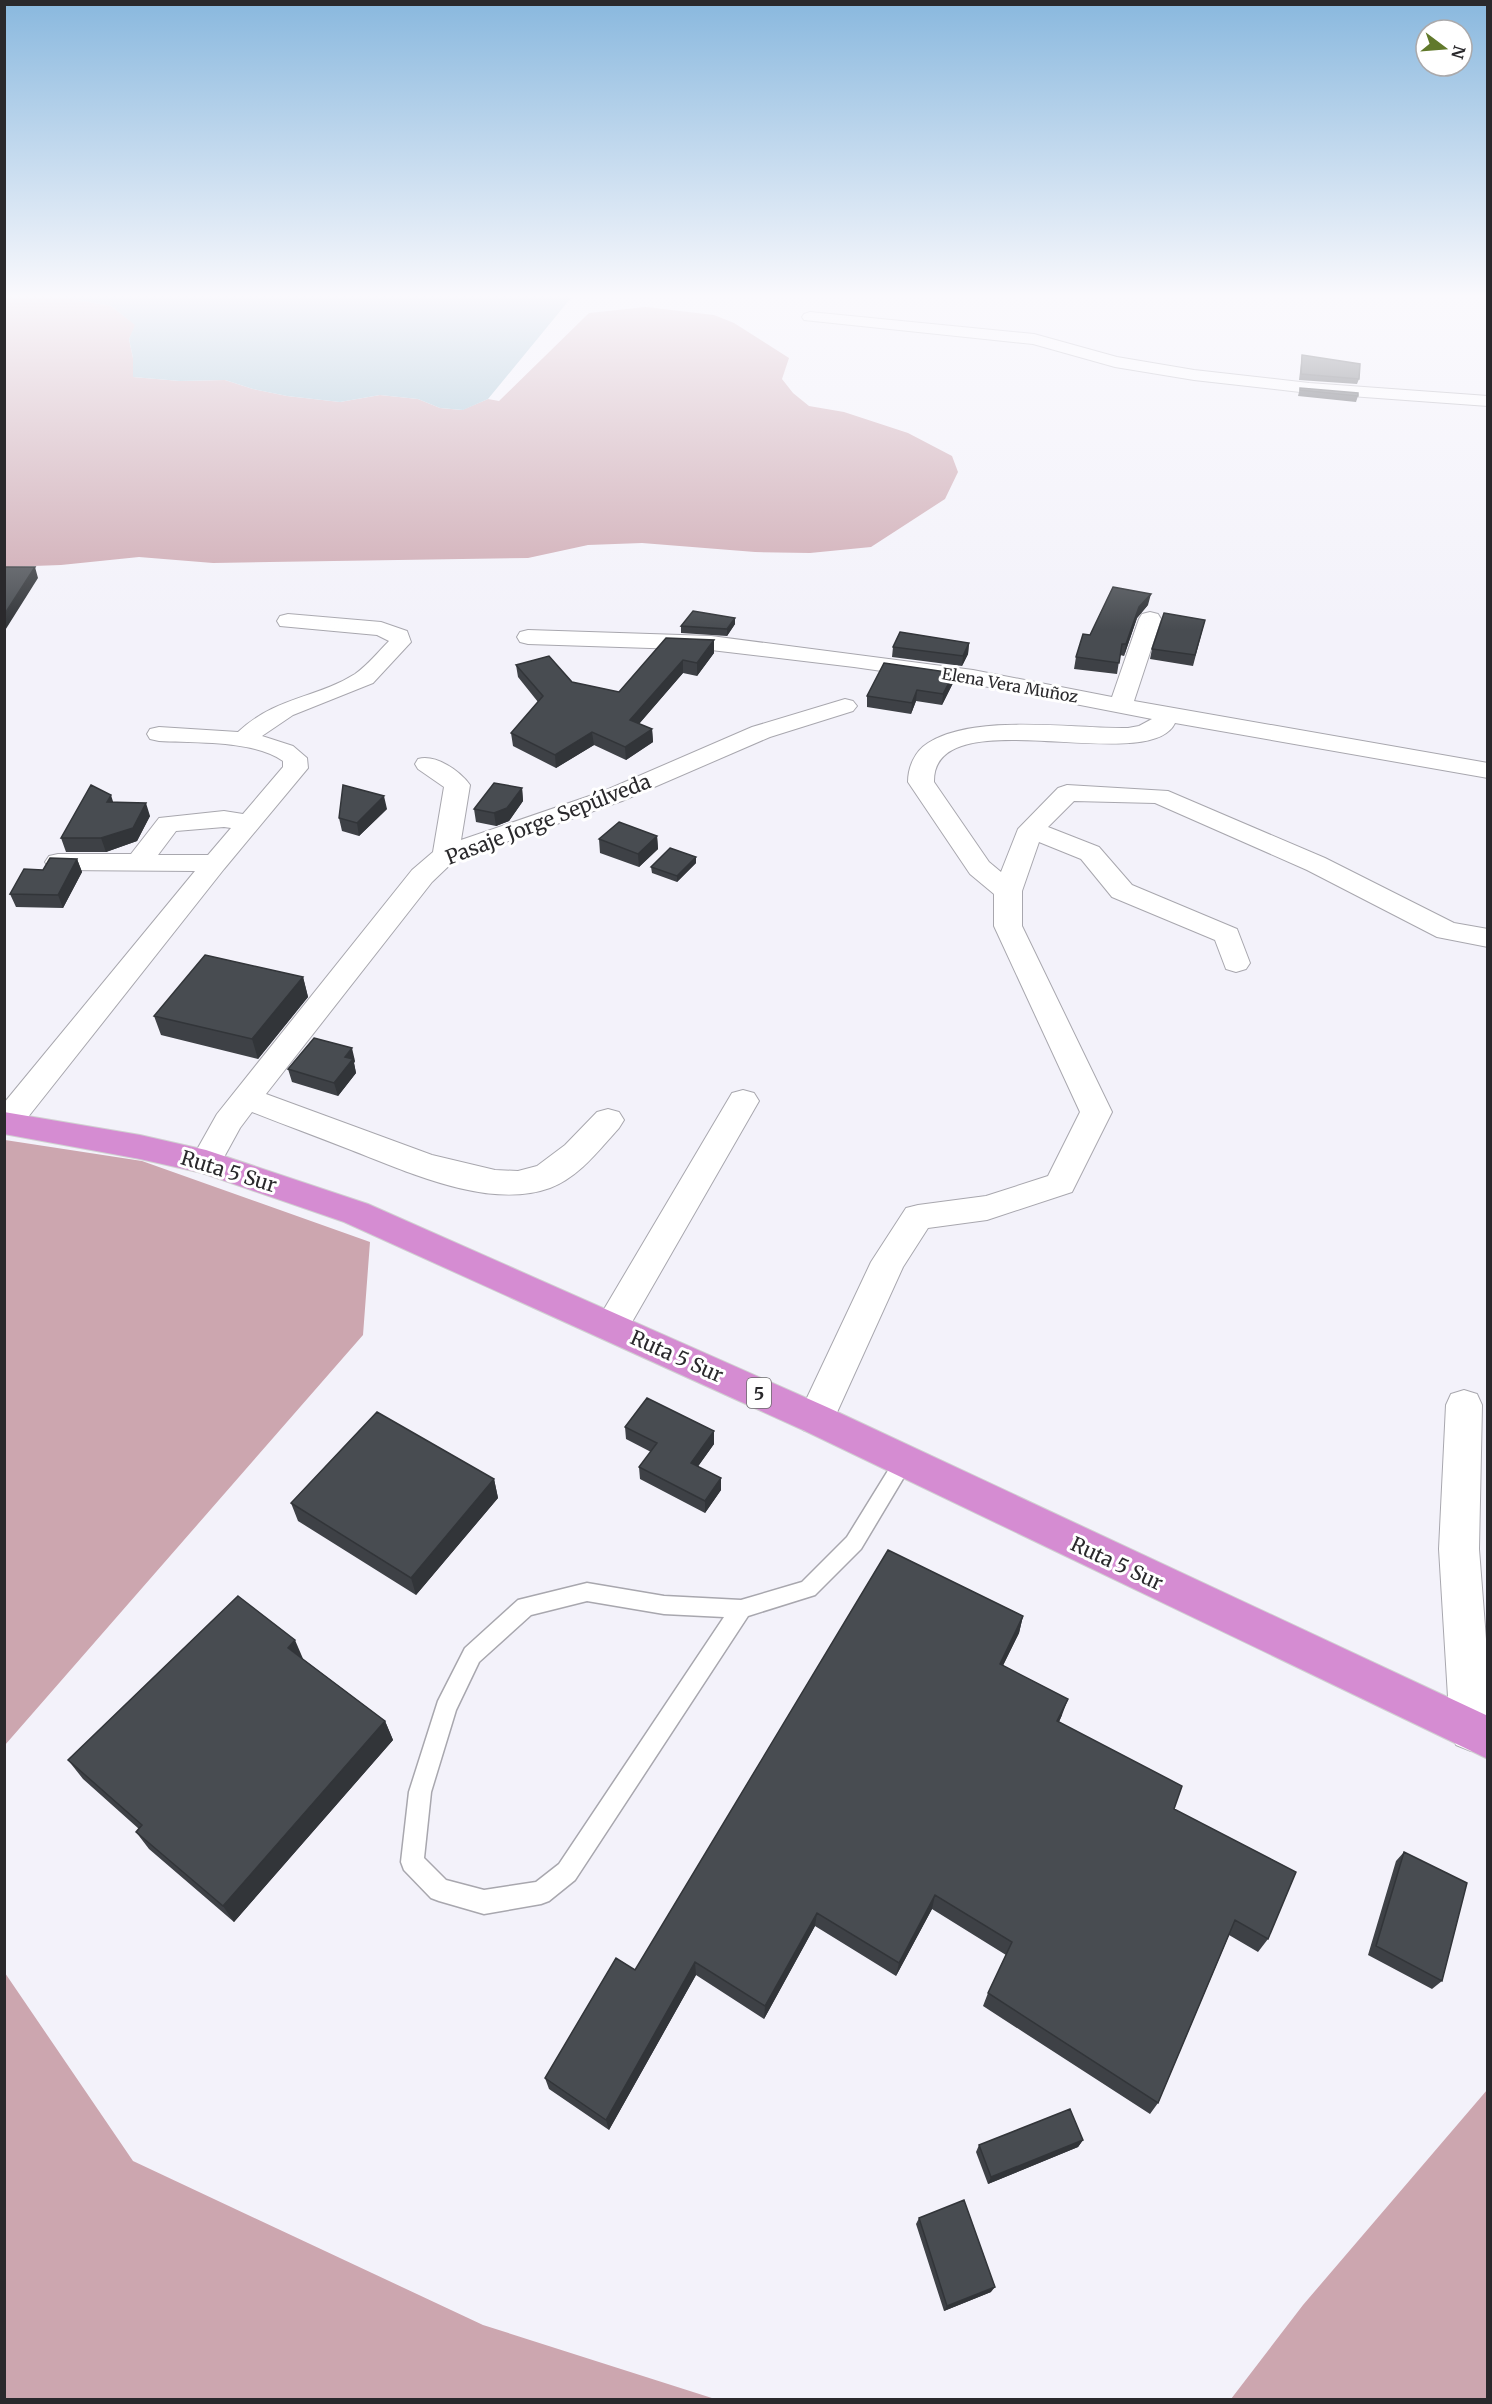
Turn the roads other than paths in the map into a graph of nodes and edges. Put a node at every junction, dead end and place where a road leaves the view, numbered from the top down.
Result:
1 (1150, 619) dead end
2 (288, 621) dead end
3 (528, 637) dead end
4 (1121, 705) junction
5 (845, 706) dead end
6 (1165, 714) junction
7 (159, 734) dead end
8 (244, 740) junction
9 (427, 764) dead end
10 (1488, 771) edge
11 (249, 822) junction
12 (1031, 829) junction
13 (446, 854) junction
14 (58, 862) edge
15 (138, 863) junction
16 (215, 863) junction
17 (1008, 891) junction
18 (1488, 938) edge
19 (1236, 963) dead end
20 (246, 1098) junction
21 (743, 1101) dead end
22 (608, 1120) dead end
23 (5, 1123) edge
24 (207, 1162) junction
25 (612, 1326) junction
26 (1464, 1405) dead end
27 (816, 1419) junction
28 (904, 1462) junction
29 (741, 1609) junction
30 (1479, 1734) edge

1 - 4 street
2 - 8 street
3 - 4 street, Elena Vera Muñoz
4 - 6 street, Elena Vera Muñoz
5 - 13 street, Pasaje Jorge Sepúlveda
6 - 10 street, Elena Vera Muñoz
6 - 17 street
7 - 8 street
8 - 11 street
9 - 13 street
11 - 15 street
11 - 16 street
12 - 17 street
12 - 18 street
12 - 19 street
13 - 20 street, Pasaje Jorge Sepúlveda
14 - 15 street
15 - 16 street
16 - 23 street
17 - 27 street
20 - 22 street
20 - 24 street, Pasaje Jorge Sepúlveda
21 - 25 street
23 - 24 highway, Ruta 5 Sur / 5
24 - 25 highway, Ruta 5 Sur / 5
25 - 27 highway, Ruta 5 Sur / 5
26 - 30 street
27 - 28 highway, Ruta 5 Sur / 5
28 - 29 lane
28 - 30 highway, Ruta 5 Sur / 5
29 - 29 lane

